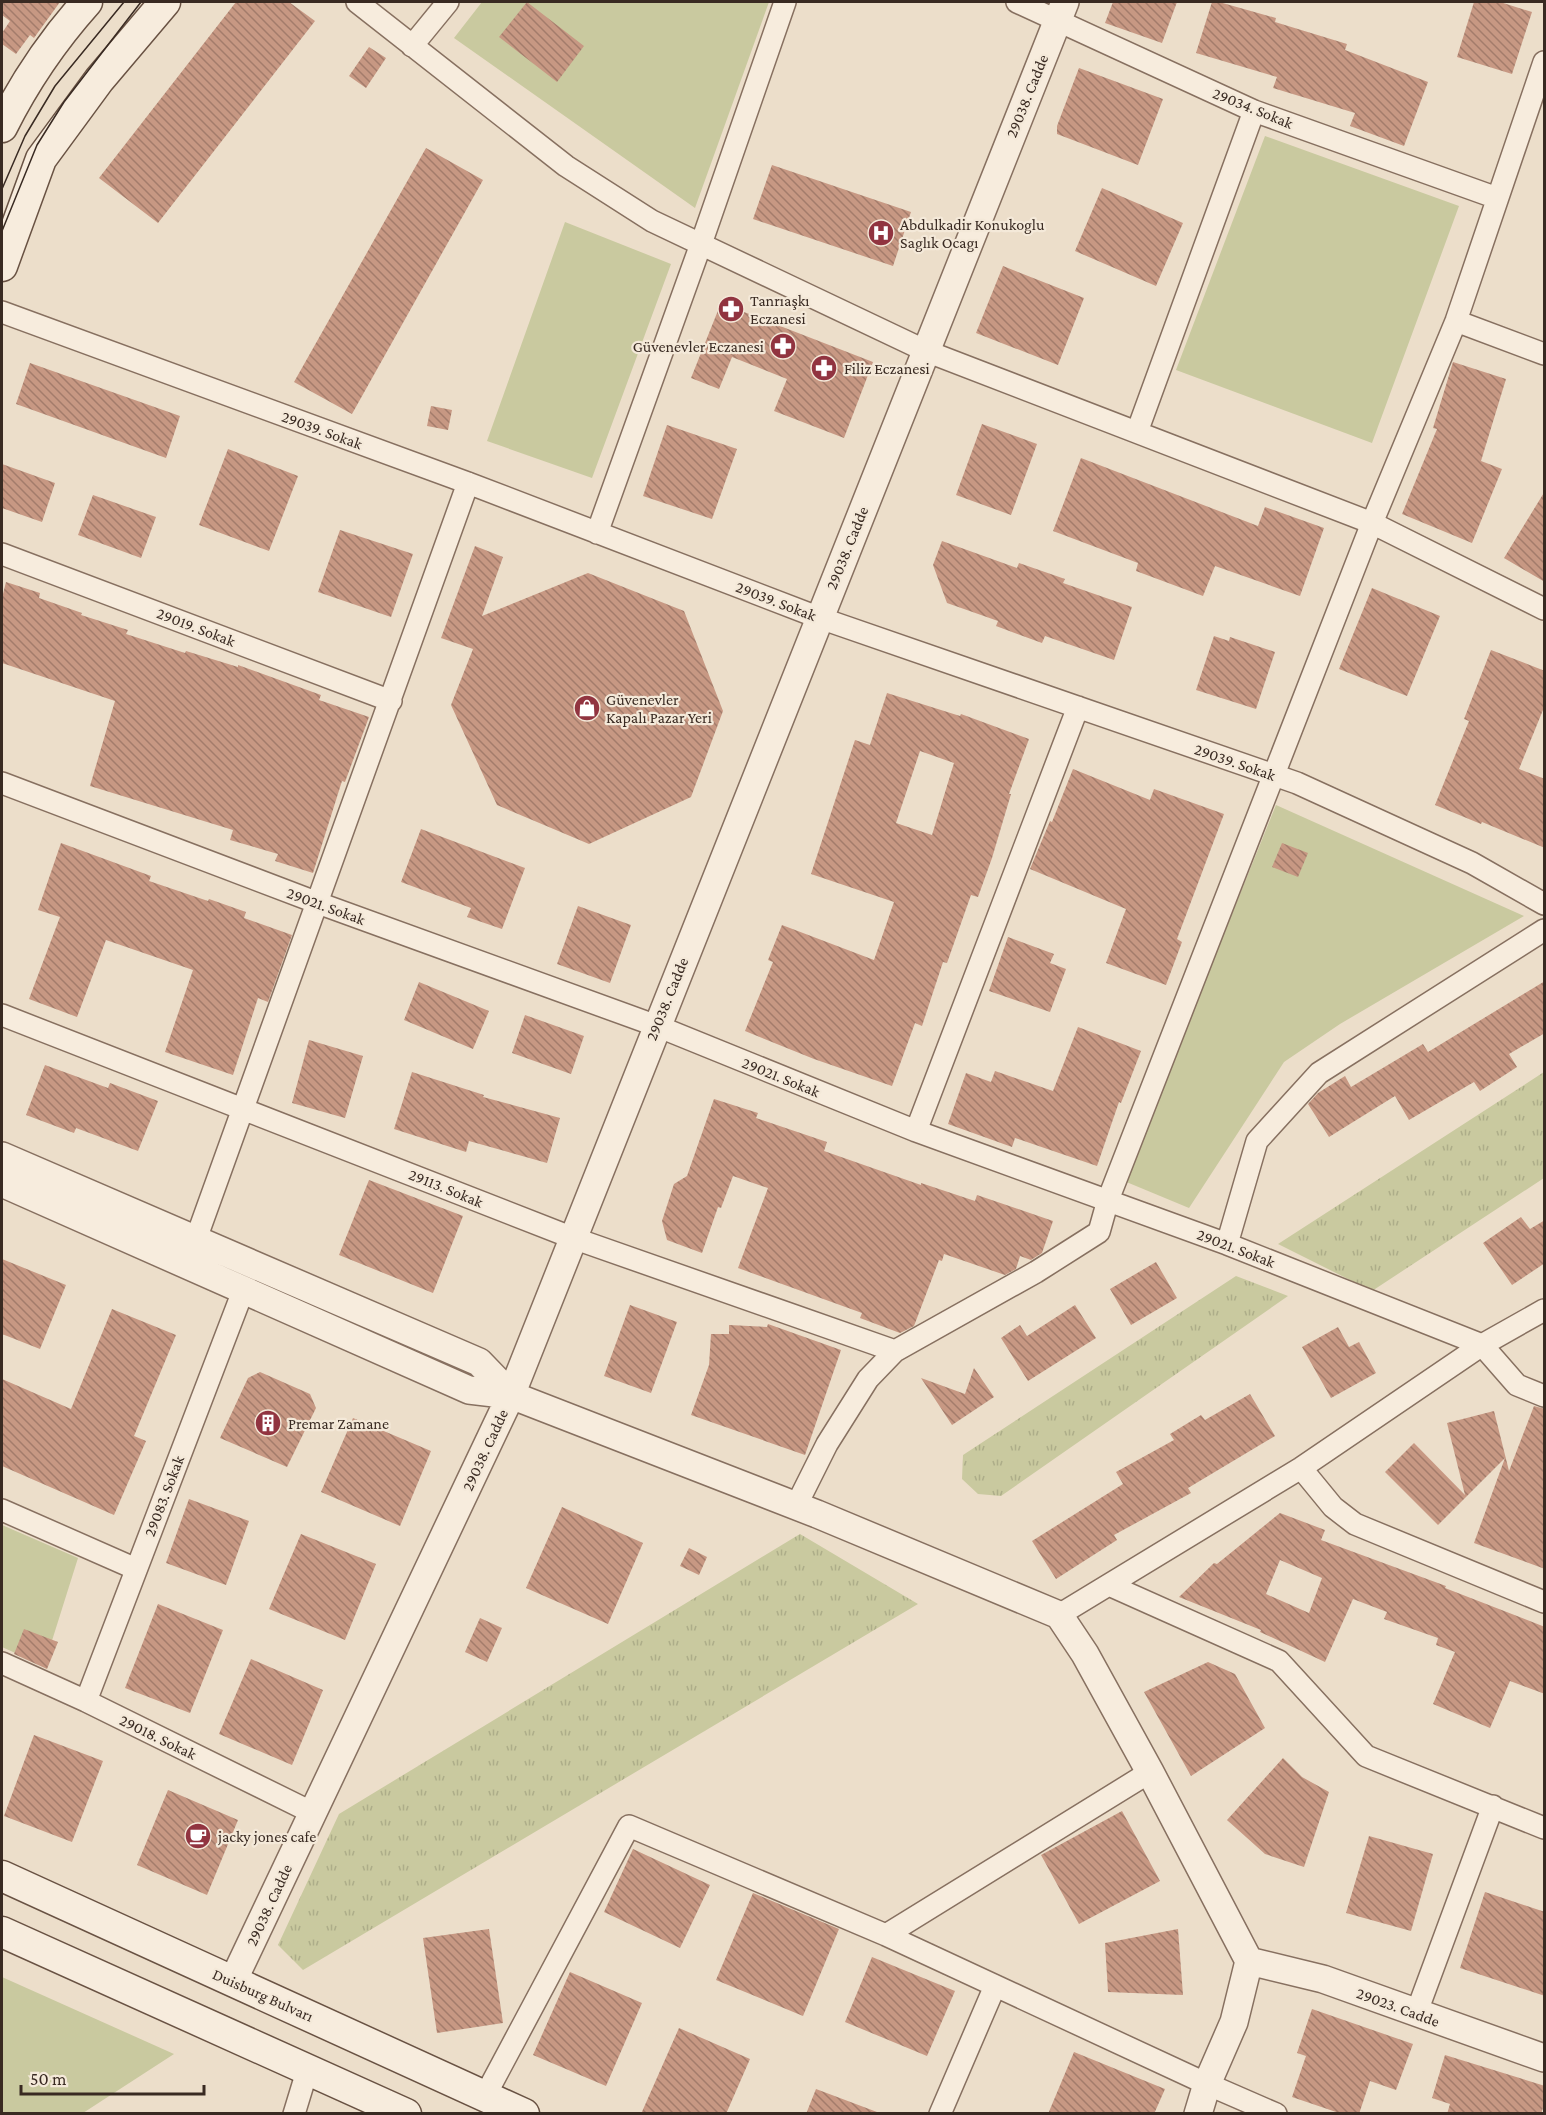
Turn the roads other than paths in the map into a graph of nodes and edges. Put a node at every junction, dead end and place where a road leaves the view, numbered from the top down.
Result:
1 (87, 2) edge
2 (165, 2) edge
3 (357, 2) edge
4 (448, 2) edge
5 (785, 2) edge
6 (1017, 2) edge
7 (1061, 10) edge
8 (412, 46) junction
9 (1545, 62) edge
10 (1254, 111) junction
11 (2, 128) edge
12 (1497, 198) junction
13 (701, 244) junction
14 (2, 266) edge
15 (2, 312) edge
16 (1456, 321) junction
17 (926, 351) junction
18 (1545, 354) edge
19 (1137, 432) junction
20 (468, 483) junction
21 (1372, 523) junction
22 (597, 533) junction
23 (2, 554) edge
24 (1545, 609) edge
25 (820, 618) junction
26 (391, 700) junction
27 (1078, 707) junction
28 (1272, 775) junction
29 (2, 783) edge
30 (318, 903) junction
31 (1545, 904) edge
32 (1545, 930) edge
33 (2, 1014) edge
34 (657, 1026) junction
35 (244, 1109) junction
36 (916, 1131) junction
37 (2, 1156) edge
38 (2, 1183) edge
39 (1108, 1200) junction
40 (573, 1238) junction
41 (196, 1239) junction
42 (1227, 1244) junction
43 (243, 1291) junction
44 (1545, 1310) edge
45 (1482, 1344) junction
46 (895, 1351) junction
47 (511, 1395) junction
48 (1545, 1396) edge
49 (1301, 1468) junction
50 (796, 1506) junction
51 (2, 1510) edge
52 (136, 1569) junction
53 (1109, 1585) junction
54 (1545, 1602) edge
55 (1059, 1615) junction
56 (2, 1663) edge
57 (86, 1701) junction
58 (1150, 1772) junction
59 (1493, 1806) junction
60 (313, 1813) junction
61 (1545, 1828) edge
62 (2, 1876) edge
63 (2, 1932) edge
64 (886, 1935) junction
65 (1249, 1961) junction
66 (233, 1981) junction
67 (995, 1986) junction
68 (1416, 2014) junction
69 (1545, 2058) edge
70 (309, 2068) junction
71 (1207, 2084) junction
72 (485, 2096) junction
73 (294, 2114) edge
74 (405, 2114) edge
75 (524, 2114) edge
76 (940, 2114) edge
77 (1198, 2114) edge
78 (1276, 2114) edge

1 - 11 main road
2 - 14 main road
3 - 8 street
4 - 8 street
5 - 13 street
6 - 7 street, 29034. Sokak
7 - 10 street, 29034. Sokak
7 - 17 street, 29038. Cadde
8 - 13 street
9 - 12 street
10 - 12 street, 29034. Sokak
10 - 19 street
12 - 16 street
13 - 17 street
13 - 22 street
15 - 20 street, 29039. Sokak
16 - 18 street
16 - 21 street
17 - 19 street
17 - 25 street, 29038. Cadde
19 - 21 street
20 - 22 street, 29039. Sokak
20 - 26 street
21 - 24 street
21 - 28 street
22 - 25 street, 29039. Sokak
23 - 26 street, 29019. Sokak
25 - 27 street, 29039. Sokak
25 - 34 street, 29038. Cadde
26 - 30 street
27 - 28 street, 29039. Sokak
27 - 36 street
28 - 31 street, 29039. Sokak
28 - 39 street
29 - 30 street, 29021. Sokak
30 - 34 street, 29021. Sokak
30 - 35 street
32 - 42 street
33 - 35 street, 29113. Sokak
34 - 36 street, 29021. Sokak
34 - 40 street, 29038. Cadde
35 - 40 street, 29113. Sokak
35 - 41 street
36 - 39 street, 29021. Sokak
37 - 41 street
38 - 43 street
39 - 42 street, 29021. Sokak
39 - 46 street
40 - 46 street, 29113. Sokak
40 - 47 street, 29038. Cadde
41 - 47 street
42 - 45 street, 29021. Sokak
43 - 47 street
43 - 52 street, 29083. Sokak
44 - 45 street
45 - 48 street, 29021. Sokak
45 - 49 street
46 - 50 street
47 - 50 street
47 - 60 street, 29038. Cadde
49 - 53 street
49 - 54 street
50 - 55 street
51 - 52 street
52 - 57 street, 29083. Sokak
53 - 55 street
53 - 59 street
55 - 58 street
56 - 57 street, 29018. Sokak
57 - 60 street, 29018. Sokak
58 - 64 street
58 - 65 street
59 - 61 street
59 - 68 street
60 - 66 street, 29038. Cadde
62 - 66 main road, Duisburg Bulvarı
63 - 70 main road
64 - 67 street
64 - 72 street
65 - 68 street, 29023. Cadde
65 - 71 street
66 - 72 main road, Duisburg Bulvarı
67 - 71 street
67 - 76 street
68 - 69 street, 29023. Cadde
70 - 73 street
70 - 74 main road
71 - 77 street
71 - 78 street
72 - 75 main road, Duisburg Bulvarı

